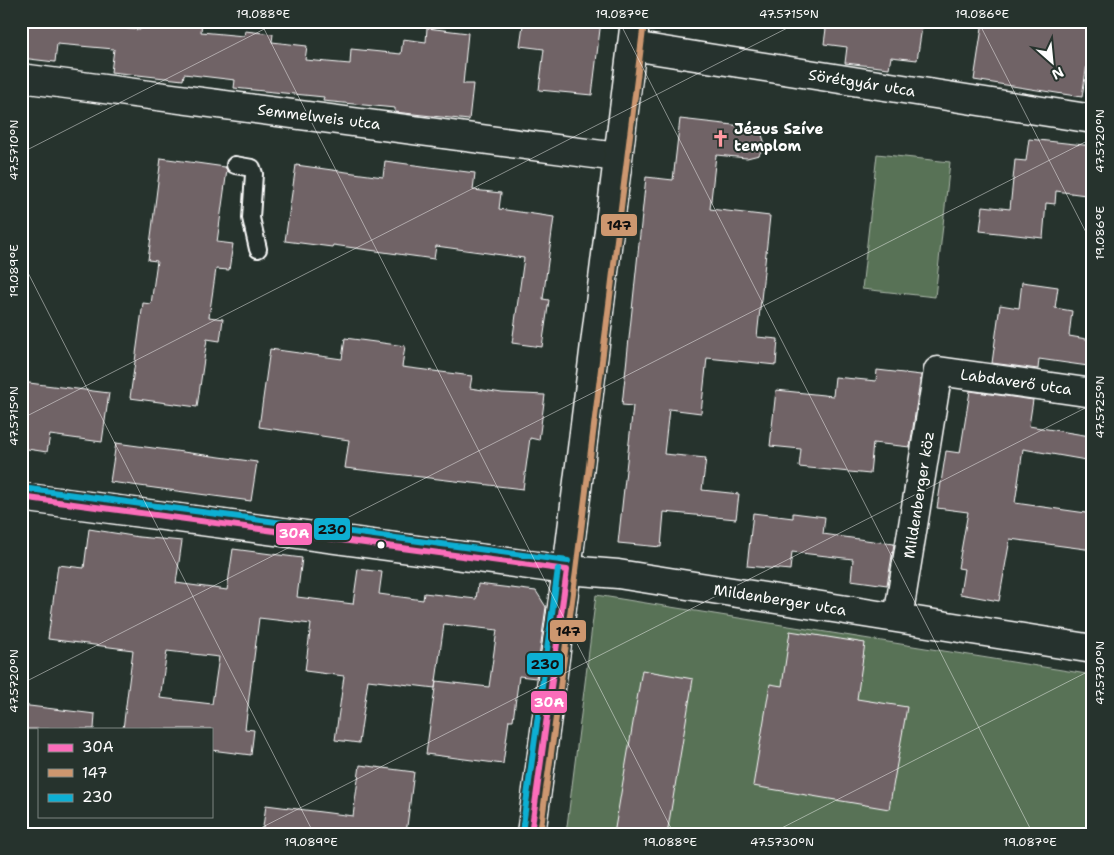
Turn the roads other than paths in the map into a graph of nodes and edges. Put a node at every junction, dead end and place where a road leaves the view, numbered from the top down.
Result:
1 (633, 34) edge
2 (21, 78) edge
3 (1093, 119) edge
4 (617, 156) junction
5 (234, 164) dead end
6 (258, 249) dead end
7 (938, 371) joint
8 (1093, 393) edge
9 (21, 497) edge
10 (567, 570) junction
11 (898, 618) junction
12 (1093, 649) edge
13 (531, 834) edge

1 - 3 street, Sörétgyár utca
1 - 4 street
2 - 4 street, Semmelweis utca
4 - 10 street
5 - 6 lane
7 - 8 street, Labdaverő utca
7 - 11 street, Mildenberger köz
9 - 10 street, Mildenberger utca
10 - 11 street, Mildenberger utca
10 - 13 street
11 - 12 street, Mildenberger utca

